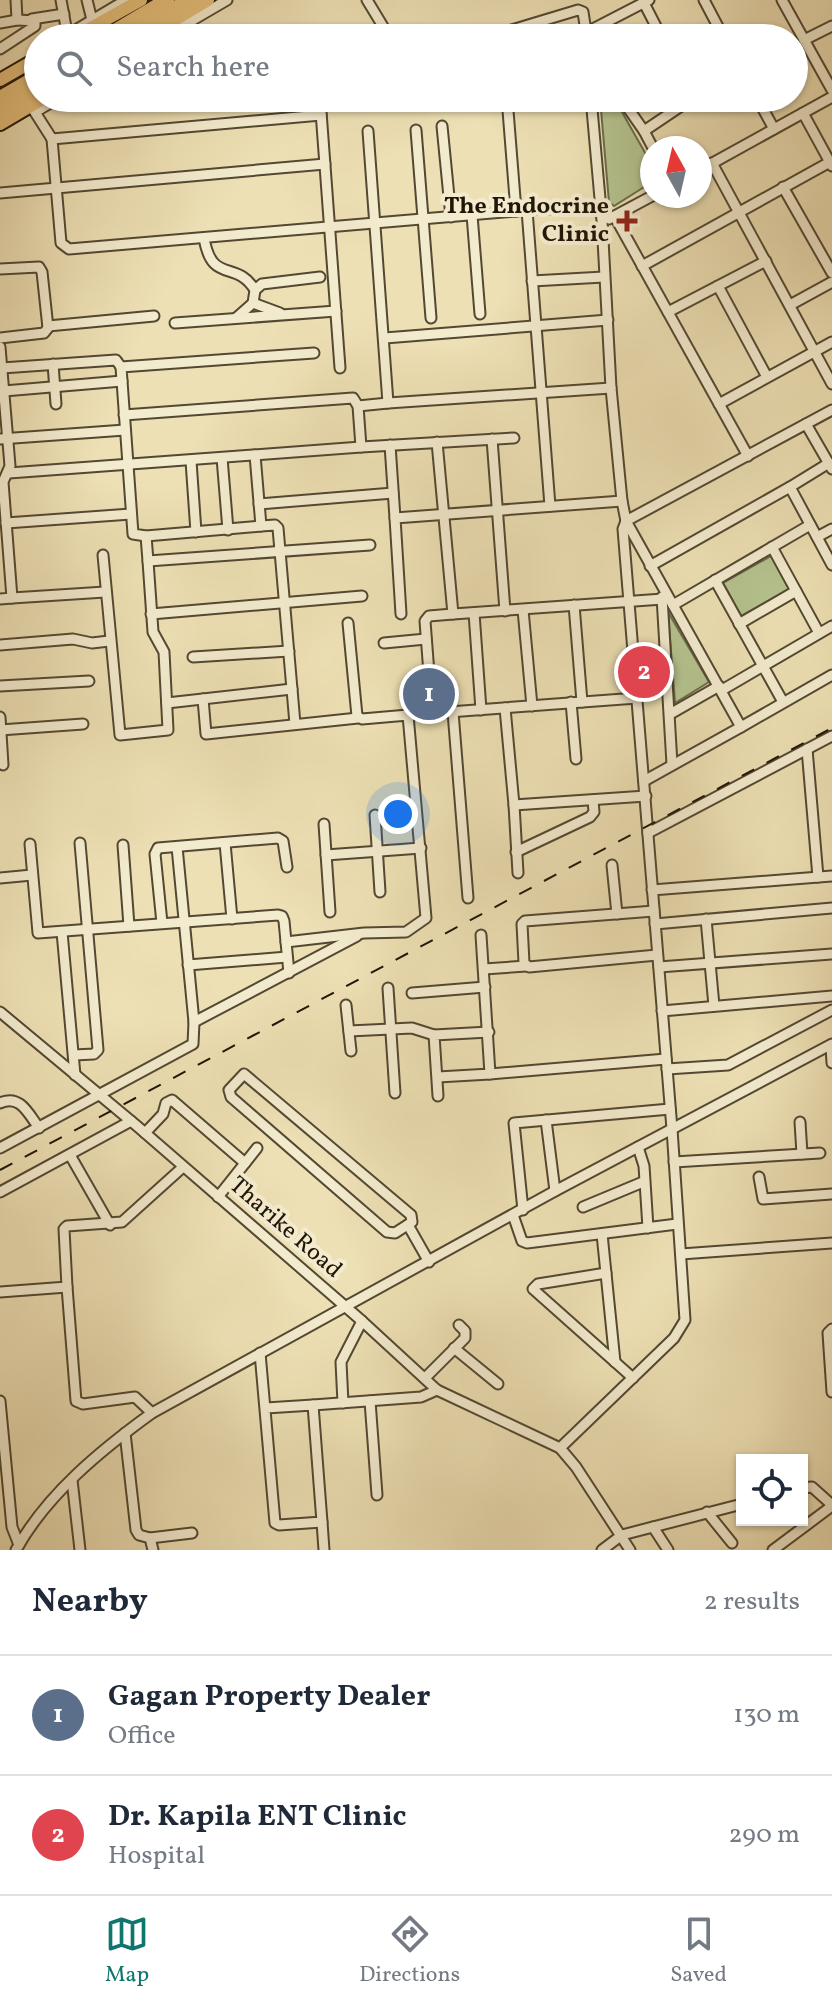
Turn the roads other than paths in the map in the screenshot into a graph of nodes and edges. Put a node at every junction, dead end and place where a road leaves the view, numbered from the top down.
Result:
1 (16, 0) edge
2 (61, 0) edge
3 (87, 0) edge
4 (126, 0) edge
5 (141, 0) edge
6 (167, 0) edge
7 (189, 0) edge
8 (208, 0) edge
9 (227, 0) edge
10 (367, 0) edge
11 (704, 0) edge
12 (782, 0) edge
13 (646, 2) edge
14 (64, 14) junction
15 (32, 19) junction
16 (18, 20) junction
17 (92, 20) junction
18 (0, 23) edge
19 (35, 24) edge
20 (66, 24) edge
21 (86, 24) edge
22 (94, 24) edge
23 (127, 24) edge
24 (149, 24) edge
25 (168, 24) edge
26 (186, 24) edge
27 (382, 24) edge
28 (535, 24) edge
29 (585, 24) edge
30 (608, 24) edge
31 (656, 24) edge
32 (717, 24) edge
33 (795, 24) edge
34 (832, 26) edge
35 (24, 34) edge
36 (808, 38) edge
37 (808, 47) edge
38 (0, 49) edge
39 (24, 62) edge
40 (24, 64) edge
41 (0, 74) edge
42 (0, 80) edge
43 (832, 90) edge
44 (832, 97) edge
45 (19, 102) edge
46 (808, 110) edge
47 (0, 112) edge
48 (28, 112) edge
49 (321, 112) edge
50 (509, 112) edge
51 (592, 112) edge
52 (631, 112) edge
53 (674, 112) edge
54 (765, 112) edge
55 (803, 113) joint
56 (321, 115) junction
57 (0, 124) edge
58 (442, 126) dead end
59 (774, 129) junction
60 (416, 130) dead end
61 (368, 131) dead end
62 (644, 131) junction
63 (647, 136) edge
64 (52, 139) junction
65 (712, 163) joint
66 (325, 164) junction
67 (831, 164) edge
68 (783, 187) junction
69 (57, 189) junction
70 (0, 193) edge
71 (640, 203) edge
72 (600, 206) junction
73 (521, 210) junction
74 (738, 211) junction
75 (472, 215) junction
76 (451, 217) junction
77 (615, 217) junction
78 (425, 219) junction
79 (602, 221) junction
80 (375, 224) junction
81 (329, 228) junction
82 (204, 238) junction
83 (766, 261) junction
84 (642, 266) junction
85 (0, 269) edge
86 (832, 273) edge
87 (320, 277) dead end
88 (604, 277) junction
89 (532, 281) junction
90 (832, 282) edge
91 (718, 286) junction
92 (255, 290) junction
93 (253, 303) junction
94 (790, 305) junction
95 (336, 311) junction
96 (668, 312) junction
97 (480, 314) dead end
98 (285, 315) junction
99 (154, 316) dead end
100 (236, 318) junction
101 (431, 318) dead end
102 (608, 320) junction
103 (175, 323) dead end
104 (48, 326) junction
105 (535, 326) junction
106 (0, 338) edge
107 (385, 338) junction
108 (832, 342) edge
109 (0, 347) edge
110 (815, 351) junction
111 (314, 353) dead end
112 (53, 364) junction
113 (121, 367) junction
114 (2, 368) junction
115 (340, 368) dead end
116 (767, 377) junction
117 (122, 381) junction
118 (832, 384) edge
119 (54, 387) junction
120 (611, 388) junction
121 (4, 391) junction
122 (540, 393) junction
123 (388, 403) junction
124 (56, 404) dead end
125 (719, 404) junction
126 (358, 406) junction
127 (832, 410) edge
128 (124, 415) junction
129 (806, 424) junction
130 (125, 430) junction
131 (514, 438) dead end
132 (4, 439) edge
133 (492, 439) junction
134 (437, 442) junction
135 (390, 445) junction
136 (361, 447) junction
137 (255, 455) junction
138 (748, 456) junction
139 (222, 458) junction
140 (191, 461) junction
141 (127, 466) junction
142 (830, 466) edge
143 (9, 473) junction
144 (790, 487) junction
145 (393, 493) junction
146 (622, 501) junction
147 (259, 504) junction
148 (550, 506) junction
149 (498, 510) junction
150 (131, 514) junction
151 (443, 514) junction
152 (395, 518) junction
153 (626, 521) junction
154 (6, 523) junction
155 (810, 525) junction
156 (261, 526) junction
157 (832, 529) edge
158 (228, 530) junction
159 (196, 532) junction
160 (146, 536) junction
161 (817, 537) junction
162 (370, 545) dead end
163 (772, 547) junction
164 (281, 551) junction
165 (103, 555) dead end
166 (148, 561) junction
167 (832, 565) edge
168 (650, 566) junction
169 (715, 580) junction
170 (662, 585) junction
171 (796, 591) junction
172 (105, 592) junction
173 (362, 596) dead end
174 (12, 598) junction
175 (0, 599) edge
176 (663, 599) junction
177 (629, 602) junction
178 (284, 603) junction
179 (574, 605) junction
180 (673, 605) junction
181 (523, 610) junction
182 (505, 611) junction
183 (474, 613) junction
184 (151, 614) junction
185 (401, 614) dead end
186 (453, 614) junction
187 (348, 623) dead end
188 (739, 624) junction
189 (832, 626) edge
190 (819, 633) junction
191 (426, 639) junction
192 (109, 641) junction
193 (384, 643) dead end
194 (0, 645) edge
195 (289, 651) junction
196 (193, 657) dead end
197 (762, 666) junction
198 (832, 675) edge
199 (89, 681) dead end
200 (0, 686) edge
201 (720, 688) junction
202 (292, 689) junction
203 (637, 698) junction
204 (203, 699) junction
205 (571, 702) junction
206 (582, 702) junction
207 (783, 702) junction
208 (167, 703) junction
209 (532, 706) junction
210 (505, 708) junction
211 (481, 710) junction
212 (453, 712) junction
213 (432, 713) junction
214 (670, 714) junction
215 (408, 715) junction
216 (0, 717) edge
217 (358, 718) junction
218 (83, 724) dead end
219 (295, 724) junction
220 (741, 727) junction
221 (1, 730) edge
222 (832, 736) edge
223 (807, 749) junction
224 (576, 759) dead end
225 (672, 764) junction
226 (3, 765) dead end
227 (644, 781) junction
228 (646, 796) junction
229 (593, 800) junction
230 (514, 805) junction
231 (375, 815) dead end
232 (324, 824) dead end
233 (648, 833) junction
234 (80, 843) dead end
235 (225, 843) junction
236 (30, 844) dead end
237 (123, 845) dead end
238 (177, 847) junction
239 (421, 848) junction
240 (378, 851) junction
241 (516, 852) junction
242 (326, 855) junction
243 (612, 865) dead end
244 (287, 867) dead end
245 (518, 873) dead end
246 (32, 875) junction
247 (832, 876) edge
248 (818, 877) junction
249 (0, 878) edge
250 (652, 890) junction
251 (380, 892) dead end
252 (468, 898) dead end
253 (832, 908) edge
254 (654, 911) junction
255 (330, 912) dead end
256 (617, 914) junction
257 (232, 919) junction
258 (706, 919) junction
259 (184, 922) junction
260 (162, 923) junction
261 (655, 924) junction
262 (129, 926) junction
263 (89, 929) junction
264 (62, 932) junction
265 (364, 933) junction
266 (481, 935) dead end
267 (286, 942) junction
268 (832, 954) edge
269 (657, 955) junction
270 (287, 957) junction
271 (711, 962) junction
272 (188, 965) junction
273 (526, 966) junction
274 (659, 967) junction
275 (484, 969) junction
276 (289, 973) junction
277 (485, 987) junction
278 (388, 988) dead end
279 (412, 993) dead end
280 (832, 996) edge
281 (346, 1005) dead end
282 (714, 1006) junction
283 (832, 1010) edge
284 (662, 1011) junction
285 (0, 1012) edge
286 (194, 1022) junction
287 (391, 1028) junction
288 (349, 1031) junction
289 (489, 1032) junction
290 (434, 1035) junction
291 (832, 1044) edge
292 (351, 1051) dead end
293 (74, 1055) junction
294 (832, 1063) edge
295 (666, 1064) junction
296 (490, 1074) junction
297 (75, 1075) junction
298 (438, 1077) junction
299 (395, 1093) dead end
300 (99, 1095) junction
301 (438, 1096) dead end
302 (0, 1103) edge
303 (670, 1109) junction
304 (546, 1120) junction
305 (131, 1121) junction
306 (800, 1122) dead end
307 (39, 1128) junction
308 (672, 1129) junction
309 (145, 1133) junction
310 (638, 1147) junction
311 (0, 1148) edge
312 (257, 1148) dead end
313 (820, 1153) dead end
314 (802, 1154) junction
315 (70, 1155) junction
316 (674, 1162) junction
317 (245, 1163) junction
318 (183, 1167) junction
319 (759, 1177) dead end
320 (643, 1182) junction
321 (555, 1191) junction
322 (0, 1192) edge
323 (832, 1194) edge
324 (218, 1197) junction
325 (583, 1207) dead end
326 (518, 1213) junction
327 (677, 1224) junction
328 (110, 1225) junction
329 (408, 1225) junction
330 (648, 1228) junction
331 (602, 1234) junction
332 (832, 1243) edge
333 (681, 1254) junction
334 (429, 1262) junction
335 (606, 1273) junction
336 (67, 1287) junction
337 (0, 1292) edge
338 (345, 1306) junction
339 (362, 1321) junction
340 (459, 1325) dead end
341 (832, 1329) edge
342 (454, 1348) junction
343 (260, 1353) junction
344 (615, 1362) junction
345 (425, 1378) junction
346 (633, 1378) junction
347 (498, 1384) dead end
348 (437, 1390) junction
349 (832, 1392) edge
350 (0, 1401) edge
351 (370, 1401) junction
352 (343, 1403) junction
353 (313, 1405) junction
354 (266, 1408) junction
355 (152, 1413) junction
356 (125, 1433) junction
357 (560, 1448) junction
358 (72, 1480) junction
359 (808, 1487) edge
360 (377, 1495) dead end
361 (736, 1505) edge
362 (832, 1506) edge
363 (707, 1512) junction
364 (322, 1522) junction
365 (653, 1527) junction
366 (192, 1533) dead end
367 (622, 1535) junction
368 (150, 1538) junction
369 (732, 1543) dead end
370 (17, 1547) edge
371 (80, 1550) edge
372 (153, 1550) edge
373 (324, 1550) edge
374 (602, 1550) edge
375 (630, 1550) edge
376 (668, 1550) edge
377 (773, 1550) edge

1 - 16 street
2 - 14 street
3 - 17 street
4 - 17 street
5 - 22 main road
6 - 23 highway
7 - 24 highway
8 - 25 main road
9 - 26 street
10 - 27 street
11 - 32 street
12 - 33 street
13 - 30 street
13 - 31 street
14 - 15 street
14 - 20 street
15 - 16 street
15 - 19 street
16 - 18 street
17 - 21 street
28 - 29 street
34 - 36 street
35 - 38 street
37 - 43 street
39 - 41 street
40 - 42 main road
44 - 46 street
45 - 47 highway
45 - 57 main road
48 - 64 street
49 - 56 street
50 - 73 street
51 - 72 street
52 - 62 street
53 - 62 street
54 - 59 street
55 - 59 street
55 - 67 street
56 - 64 street
56 - 66 street
58 - 76 street
59 - 65 street
60 - 78 street
61 - 80 street
62 - 63 street
64 - 69 street
65 - 74 street
66 - 69 street
66 - 81 street
67 - 68 street
68 - 74 street
68 - 86 street
69 - 70 street
69 - 82 street
71 - 77 street
72 - 73 street
72 - 79 street
73 - 75 street
73 - 89 street
74 - 83 street
74 - 84 street
75 - 76 street
75 - 97 street
76 - 78 street
77 - 79 street
77 - 84 street
78 - 80 street
78 - 101 street
79 - 88 street
80 - 81 street
80 - 107 street
81 - 82 street
81 - 95 street
82 - 92 street
83 - 91 street
83 - 94 street
84 - 96 street
85 - 104 street
87 - 92 street
88 - 89 street
88 - 102 street
89 - 105 street
90 - 94 street
91 - 96 street
91 - 116 street
92 - 93 street
93 - 98 street
93 - 100 street
94 - 110 street
95 - 98 street
95 - 115 street
96 - 125 street
98 - 100 street
99 - 104 street
100 - 103 street
102 - 105 street
102 - 120 street
104 - 106 street
105 - 107 street
105 - 122 street
107 - 123 street
108 - 110 street
109 - 114 street
110 - 116 street
110 - 118 street
111 - 113 street
112 - 113 street
112 - 114 street
112 - 119 street
113 - 117 street
114 - 121 street
116 - 125 street
117 - 119 street
117 - 128 street
119 - 121 street
119 - 124 street
120 - 122 street
120 - 146 street
121 - 132 street
122 - 123 street
122 - 148 street
123 - 126 street
125 - 138 street
126 - 128 street
126 - 136 street
127 - 129 street
128 - 130 street
129 - 138 street
129 - 142 street
130 - 132 street
130 - 141 street
131 - 133 street
132 - 143 street
133 - 134 street
133 - 149 street
134 - 135 street
134 - 151 street
135 - 136 street
135 - 145 street
136 - 137 street
137 - 139 street
137 - 147 street
138 - 153 street
139 - 140 street
139 - 158 street
140 - 141 street
140 - 159 street
141 - 143 street
141 - 150 street
142 - 144 street
143 - 154 street
144 - 155 street
144 - 168 street
145 - 147 street
145 - 152 street
146 - 148 street
146 - 153 street
147 - 156 street
148 - 149 street
149 - 151 street
149 - 182 street
150 - 154 street
150 - 160 street
151 - 152 street
151 - 186 street
152 - 185 street
153 - 168 street
153 - 177 street
154 - 174 street
155 - 161 street
155 - 163 street
156 - 158 street
156 - 164 street
157 - 161 street
158 - 159 street
159 - 160 street
160 - 166 street
161 - 167 street
162 - 164 street
163 - 169 street
163 - 171 street
164 - 166 street
164 - 178 street
165 - 172 street
166 - 184 street
168 - 170 street
169 - 180 street
169 - 188 street
170 - 176 street
170 - 180 street
171 - 188 street
171 - 190 street
172 - 174 street
172 - 192 street
173 - 178 street
174 - 175 street
176 - 177 street
176 - 214 street
177 - 179 street
177 - 203 street
178 - 184 street
178 - 195 street
179 - 181 street
179 - 206 street
180 - 201 street
181 - 182 street
181 - 209 street
182 - 183 street
183 - 186 street
183 - 211 street
184 - 208 street
186 - 191 street
187 - 217 street
188 - 197 street
189 - 190 street
190 - 197 street
191 - 193 street
191 - 213 street
192 - 194 street
192 - 208 street
195 - 196 street
195 - 202 street
197 - 201 street
197 - 207 street
198 - 207 street
199 - 200 street
201 - 214 street
201 - 220 street
202 - 204 street
202 - 219 street
203 - 206 street
203 - 227 street
204 - 208 street
204 - 219 street
205 - 206 street
205 - 209 street
205 - 224 street
207 - 220 street
209 - 210 street
210 - 211 street
210 - 230 street
211 - 212 street
212 - 213 street
212 - 252 street
213 - 215 street
214 - 225 street
215 - 217 street
215 - 239 street
216 - 221 street
217 - 219 street
218 - 221 street
220 - 225 street
221 - 226 street
222 - 223 street
223 - 233 street
223 - 248 street
225 - 227 street
227 - 228 street
228 - 229 street
228 - 233 street
229 - 230 street
229 - 241 street
230 - 241 street
231 - 240 street
232 - 242 street
233 - 250 street
234 - 263 street
235 - 238 street
235 - 244 street
235 - 257 street
236 - 246 street
237 - 262 street
238 - 259 street
238 - 260 street
239 - 240 street
239 - 265 street
240 - 242 street
240 - 251 street
241 - 245 street
242 - 255 street
243 - 256 street
246 - 249 street
246 - 264 street
247 - 248 street
248 - 250 street
250 - 254 street
253 - 258 street
254 - 256 street
254 - 261 street
256 - 273 street
257 - 259 street
257 - 267 street
258 - 261 street
258 - 271 street
259 - 260 street
259 - 272 street
260 - 262 street
261 - 269 street
262 - 263 street
263 - 264 street
263 - 293 street
264 - 293 street
265 - 267 street
265 - 276 street
266 - 275 street
267 - 270 street
268 - 271 street
269 - 273 street
269 - 274 street
270 - 272 street
270 - 276 street
271 - 274 street
271 - 282 street
272 - 286 street
273 - 275 street
274 - 284 street
275 - 277 street
276 - 286 street
277 - 279 street
277 - 289 street
278 - 287 street
280 - 282 street
281 - 288 street
282 - 284 street
283 - 295 street
284 - 295 street
285 - 297 street, Tharike Road
286 - 300 street
287 - 288 street
287 - 290 street
287 - 299 street
288 - 292 street
289 - 290 street
289 - 296 street
290 - 298 street
291 - 294 street
291 - 308 street
293 - 297 street
295 - 296 street
295 - 303 street
296 - 298 street
297 - 300 street, Tharike Road
298 - 301 street
300 - 305 street, Tharike Road
300 - 307 street
302 - 307 street
303 - 304 street
303 - 308 street
304 - 321 street
304 - 326 street
305 - 309 street, Tharike Road
305 - 315 street
306 - 314 street
307 - 311 street
308 - 310 street
308 - 316 street
309 - 317 street
309 - 318 street, Tharike Road
310 - 320 street
310 - 321 street
312 - 317 street
313 - 314 street
314 - 316 street
315 - 322 street
315 - 328 street
316 - 327 street
317 - 324 street
318 - 324 street, Tharike Road
318 - 328 street
319 - 323 street
320 - 325 street
320 - 330 street
321 - 326 street
324 - 338 street, Tharike Road
326 - 331 street
326 - 334 street
327 - 330 street
327 - 333 street
328 - 336 street
329 - 329 street
329 - 334 street
330 - 331 street
331 - 335 street
332 - 333 street
333 - 346 street
334 - 338 street
335 - 344 street
335 - 344 street
336 - 337 street
336 - 355 street
338 - 339 street, Tharike Road
338 - 343 street
339 - 345 street, Tharike Road
339 - 352 street
340 - 342 street
341 - 349 street
342 - 345 street
342 - 347 street
343 - 354 street
343 - 355 street
344 - 346 street
345 - 348 street, Tharike Road
346 - 357 street
348 - 351 street
348 - 357 street, Tharike Road
350 - 370 street
351 - 352 street
351 - 360 street
352 - 353 street
353 - 354 street
353 - 364 street
354 - 364 street
355 - 356 street
356 - 358 street
356 - 368 street
357 - 367 street, Tharike Road
358 - 370 street
358 - 371 street
359 - 362 street
361 - 363 street
362 - 377 street
363 - 365 street
363 - 369 street
364 - 373 street
365 - 367 street
365 - 376 street
366 - 368 street
367 - 374 street
367 - 375 street, Tharike Road
368 - 372 street

